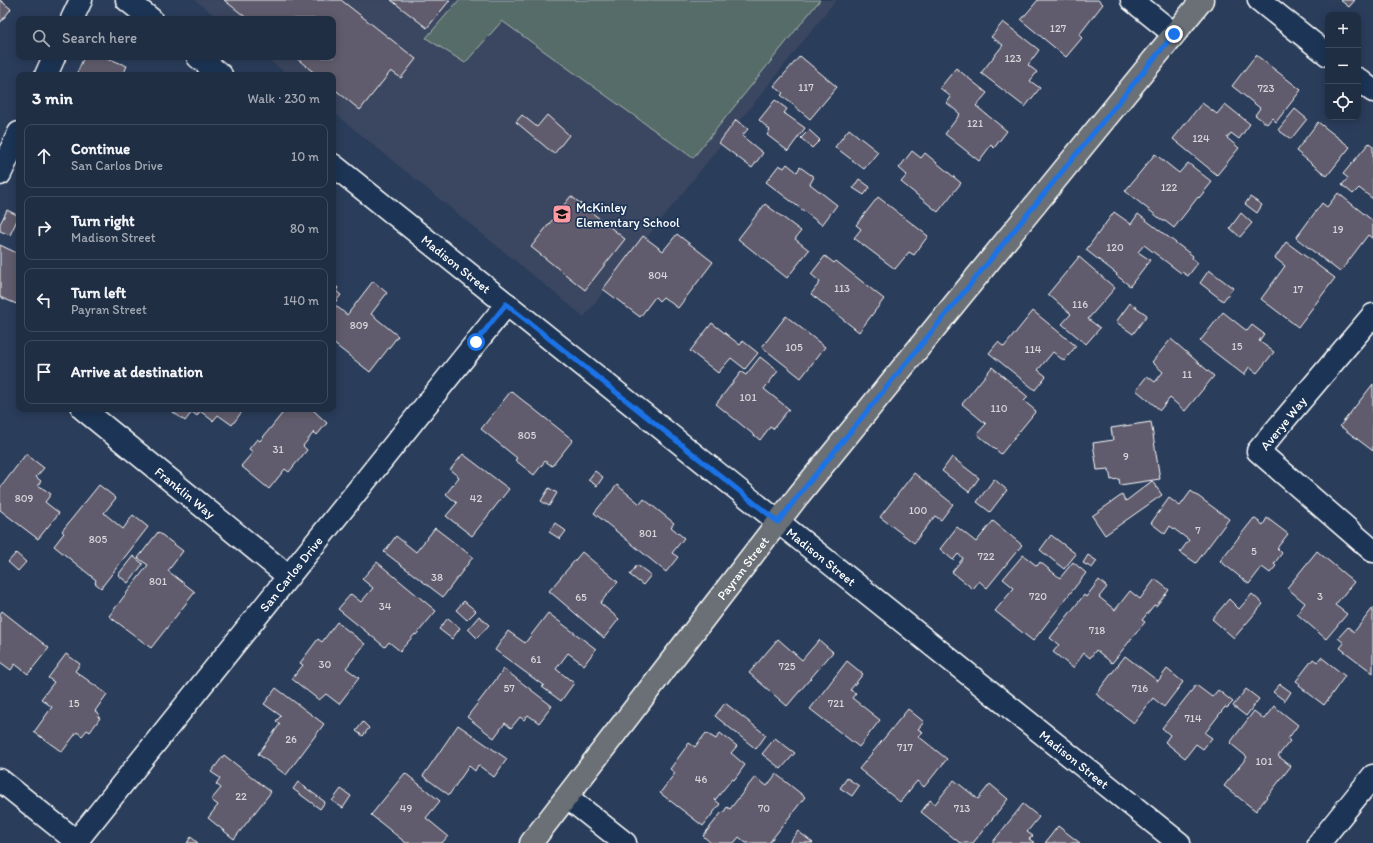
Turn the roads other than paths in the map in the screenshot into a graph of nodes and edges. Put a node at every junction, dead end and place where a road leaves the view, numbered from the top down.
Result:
1 (81, 0) edge
2 (127, 0) edge
3 (1132, 0) edge
4 (1202, 0) edge
5 (1259, 0) edge
6 (73, 16) edge
7 (147, 16) edge
8 (1174, 34) junction
9 (1325, 53) edge
10 (53, 60) edge
11 (202, 60) edge
12 (47, 72) edge
13 (217, 72) edge
14 (1361, 81) edge
15 (1373, 91) edge
16 (16, 139) edge
17 (336, 167) edge
18 (0, 174) edge
19 (506, 304) junction
20 (1373, 315) edge
21 (87, 412) edge
22 (778, 522) junction
23 (1373, 551) edge
24 (288, 576) junction
25 (1373, 776) edge
26 (0, 780) edge
27 (567, 797) junction
28 (75, 842) edge
29 (531, 843) edge
30 (625, 843) edge
31 (1179, 843) edge
32 (1319, 843) edge

1 - 6 street
2 - 7 street
3 - 8 street
4 - 8 main road, Payran Street
5 - 9 street
8 - 22 main road, Payran Street
10 - 12 street
11 - 13 street
14 - 15 street
16 - 18 street
17 - 19 street, Madison Street
19 - 22 street, Madison Street
19 - 24 street, San Carlos Drive
20 - 23 street, Averye Way
21 - 24 street, Franklin Way
22 - 27 main road, Payran Street
22 - 31 street, Madison Street
24 - 28 street, San Carlos Drive
25 - 32 street
26 - 28 street
27 - 29 main road, Payran Street
27 - 30 street

